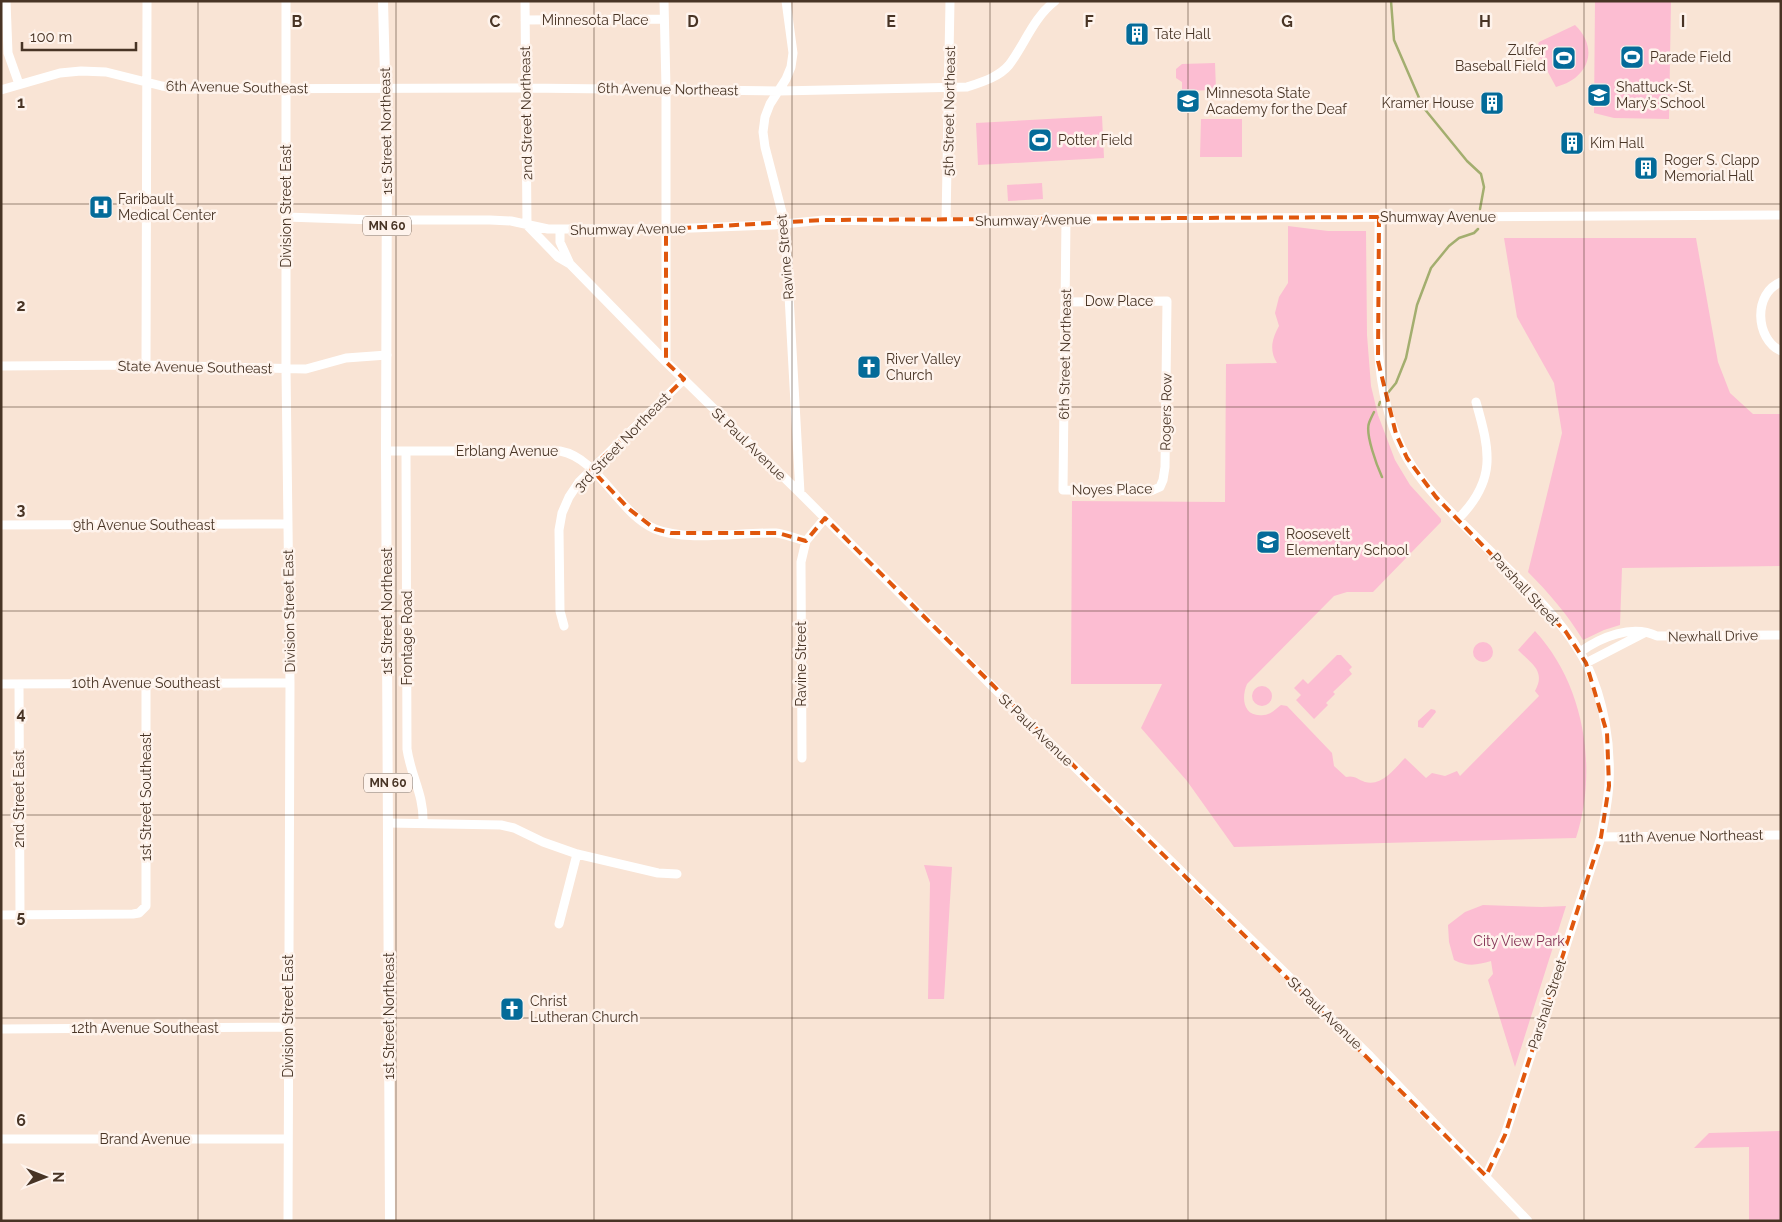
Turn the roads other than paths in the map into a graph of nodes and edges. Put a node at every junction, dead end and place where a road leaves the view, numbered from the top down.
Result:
1 (6, 1) edge
2 (146, 1) edge
3 (286, 1) edge
4 (384, 1) edge
5 (525, 1) edge
6 (664, 1) edge
7 (786, 1) edge
8 (950, 1) edge
9 (1055, 1) edge
10 (664, 19) junction
11 (525, 20) junction
12 (147, 83) junction
13 (19, 84) junction
14 (386, 88) junction
15 (524, 88) junction
16 (666, 88) junction
17 (950, 88) junction
18 (286, 89) junction
19 (1, 90) edge
20 (779, 91) junction
21 (1781, 215) edge
22 (286, 217) junction
23 (1379, 217) junction
24 (1066, 219) junction
25 (387, 220) junction
26 (946, 222) junction
27 (785, 224) junction
28 (527, 225) junction
29 (560, 229) junction
30 (666, 229) junction
31 (570, 264) junction
32 (1781, 282) edge
33 (1065, 302) junction
34 (1167, 336) joint
35 (1781, 352) edge
36 (387, 355) junction
37 (666, 362) junction
38 (146, 365) junction
39 (1, 366) edge
40 (286, 369) junction
41 (684, 379) junction
42 (1476, 402) dead end
43 (386, 451) junction
44 (406, 451) junction
45 (591, 470) junction
46 (1160, 487) joint
47 (1063, 490) joint
48 (800, 493) junction
49 (824, 518) junction
50 (1458, 519) junction
51 (287, 524) junction
52 (1, 525) edge
53 (806, 541) junction
54 (564, 626) dead end
55 (1647, 632) junction
56 (1781, 635) edge
57 (1580, 652) junction
58 (1586, 663) junction
59 (146, 683) junction
60 (290, 683) junction
61 (1, 684) edge
62 (19, 684) junction
63 (802, 758) dead end
64 (388, 823) junction
65 (423, 823) junction
66 (1781, 835) edge
67 (1601, 837) junction
68 (577, 854) junction
69 (677, 874) dead end
70 (1, 915) edge
71 (20, 915) junction
72 (559, 924) dead end
73 (288, 1027) junction
74 (1, 1029) edge
75 (1, 1139) edge
76 (288, 1139) junction
77 (1486, 1176) junction
78 (288, 1221) edge
79 (390, 1221) edge
80 (1528, 1221) edge

1 - 13 street
2 - 12 street
3 - 18 street, Division Street East
4 - 14 main road, 1st Street Northeast / MN 60
5 - 11 street, 2nd Street Northeast
6 - 10 street
7 - 20 street, Ravine Street
8 - 17 street, 5th Street Northeast
9 - 17 street, 6th Avenue Northeast
10 - 11 street, Minnesota Place
10 - 16 street
11 - 15 street, 2nd Street Northeast
12 - 13 street, 6th Avenue Southeast
12 - 18 street, 6th Avenue Southeast
12 - 38 street
13 - 19 street, 6th Avenue Southeast
14 - 15 street, 6th Avenue Northeast
14 - 18 street, 6th Avenue Southeast
14 - 25 main road, 1st Street Northeast / MN 60
15 - 16 street, 6th Avenue Northeast
15 - 28 street, 2nd Street Northeast
16 - 20 street, 6th Avenue Northeast
16 - 30 street
17 - 20 street, 6th Avenue Northeast
17 - 26 street, 5th Street Northeast
18 - 22 street, Division Street East
20 - 27 street, Ravine Street
21 - 23 street, Shumway Avenue
22 - 25 street, Shumway Avenue
22 - 40 street, Division Street East
23 - 24 street, Shumway Avenue
23 - 50 street, Parshall Street
24 - 26 street, Shumway Avenue
24 - 33 street, 6th Street Northeast
25 - 28 street, Shumway Avenue
25 - 36 main road, 1st Street Northeast / MN 60
26 - 27 street, Shumway Avenue
27 - 30 street, Shumway Avenue
27 - 48 street, Ravine Street
28 - 29 street, Shumway Avenue
28 - 31 street
29 - 30 street, Shumway Avenue
29 - 31 street, St Paul Avenue
30 - 37 street
31 - 37 street, St Paul Avenue
32 - 35 street
33 - 34 street, Dow Place
33 - 47 street, 6th Street Northeast
34 - 46 street, Rogers Row
36 - 40 street, State Avenue Southeast
36 - 43 main road, 1st Street Northeast / MN 60
37 - 41 street, St Paul Avenue
38 - 39 street, State Avenue Southeast
38 - 40 street, State Avenue Southeast
40 - 51 street, Division Street East
41 - 45 street, 3rd Street Northeast
41 - 48 street, St Paul Avenue
42 - 50 street
43 - 44 street, Erblang Avenue
43 - 64 main road, 1st Street Northeast / MN 60
44 - 45 street, Erblang Avenue
44 - 65 street, Frontage Road
45 - 53 street, Erblang Avenue
45 - 54 street, 3rd Street Northeast
46 - 47 street, Noyes Place
48 - 49 street, St Paul Avenue
49 - 53 street, Ravine Street
49 - 77 street, St Paul Avenue
50 - 57 street, Parshall Street
51 - 52 street, 9th Avenue Southeast
51 - 60 street, Division Street East
53 - 63 street, Ravine Street
55 - 56 street, Newhall Drive
55 - 57 street, Newhall Drive
55 - 58 street
57 - 58 street, Parshall Street
58 - 67 street, Parshall Street
59 - 60 street, 10th Avenue Southeast
59 - 62 street, 10th Avenue Southeast
59 - 71 street, 1st Street Southeast
60 - 73 street, Division Street East
61 - 62 street, 10th Avenue Southeast
62 - 71 street, 2nd Street East
64 - 65 street
64 - 79 main road, 1st Street Northeast / MN 60
65 - 68 street
66 - 67 street, 11th Avenue Northeast
67 - 77 street, Parshall Street
68 - 69 street
68 - 72 street
70 - 71 street
73 - 74 street, 12th Avenue Southeast
73 - 76 street, Division Street East
75 - 76 street, Brand Avenue
76 - 78 street, Division Street East
77 - 80 street, St Paul Avenue

